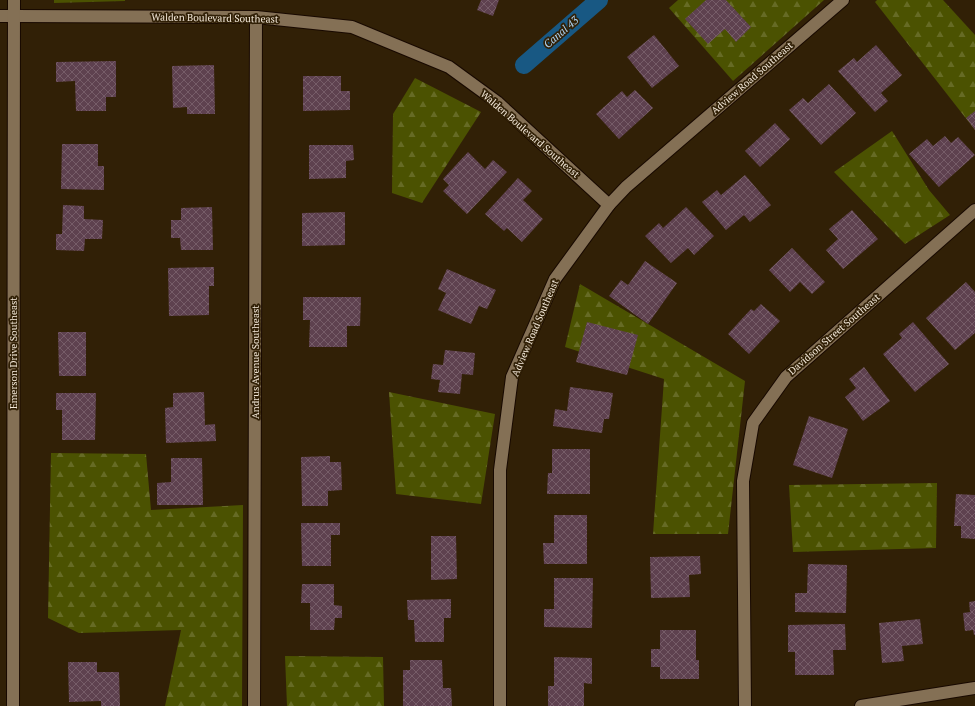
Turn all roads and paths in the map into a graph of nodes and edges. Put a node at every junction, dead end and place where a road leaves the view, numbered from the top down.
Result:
1 (14, 0) edge
2 (843, 0) edge
3 (0, 16) edge
4 (14, 16) junction
5 (256, 17) junction
6 (609, 205) junction
7 (975, 210) edge
8 (975, 688) edge
9 (13, 706) edge
10 (254, 706) edge
11 (500, 706) edge
12 (745, 706) edge
13 (861, 706) edge

1 - 4 street, Emerson Drive Southeast
2 - 6 street, Adview Road Southeast
3 - 4 street, Walden Boulevard Southeast
4 - 5 street, Walden Boulevard Southeast
4 - 9 street, Emerson Drive Southeast
5 - 6 street, Walden Boulevard Southeast
5 - 10 street, Andrus Avenue Southeast
6 - 11 street, Adview Road Southeast
7 - 12 street, Davidson Street Southeast
8 - 13 street

